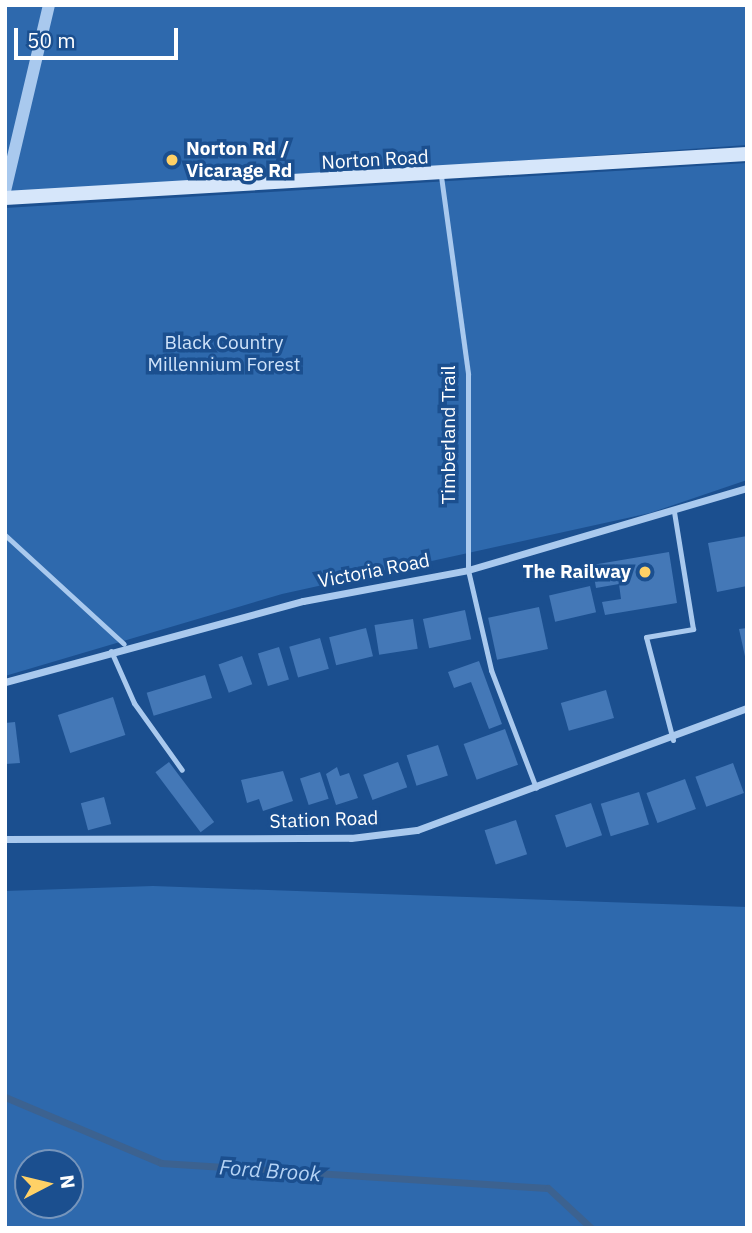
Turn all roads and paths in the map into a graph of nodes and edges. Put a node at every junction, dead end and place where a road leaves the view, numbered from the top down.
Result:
1 (49, 5) edge
2 (747, 154) edge
3 (441, 176) junction
4 (5, 191) edge
5 (5, 198) edge
6 (747, 488) edge
7 (674, 512) junction
8 (5, 535) edge
9 (468, 569) junction
10 (124, 645) junction
11 (111, 651) junction
12 (5, 681) edge
13 (747, 708) edge
14 (673, 740) junction
15 (182, 770) dead end
16 (536, 788) junction
17 (5, 839) edge

1 - 4 street
2 - 3 main road, Norton Road
3 - 5 main road, Norton Road
3 - 9 lane, Timberland Trail
6 - 7 street, Victoria Road
7 - 9 street, Victoria Road
7 - 14 lane
8 - 10 lane
9 - 10 street, Victoria Road
9 - 16 lane, Timberland Trail
10 - 11 street, Victoria Road
11 - 12 street, Victoria Road
11 - 15 lane
13 - 14 street, Station Road
14 - 16 street, Station Road
16 - 17 street, Station Road

